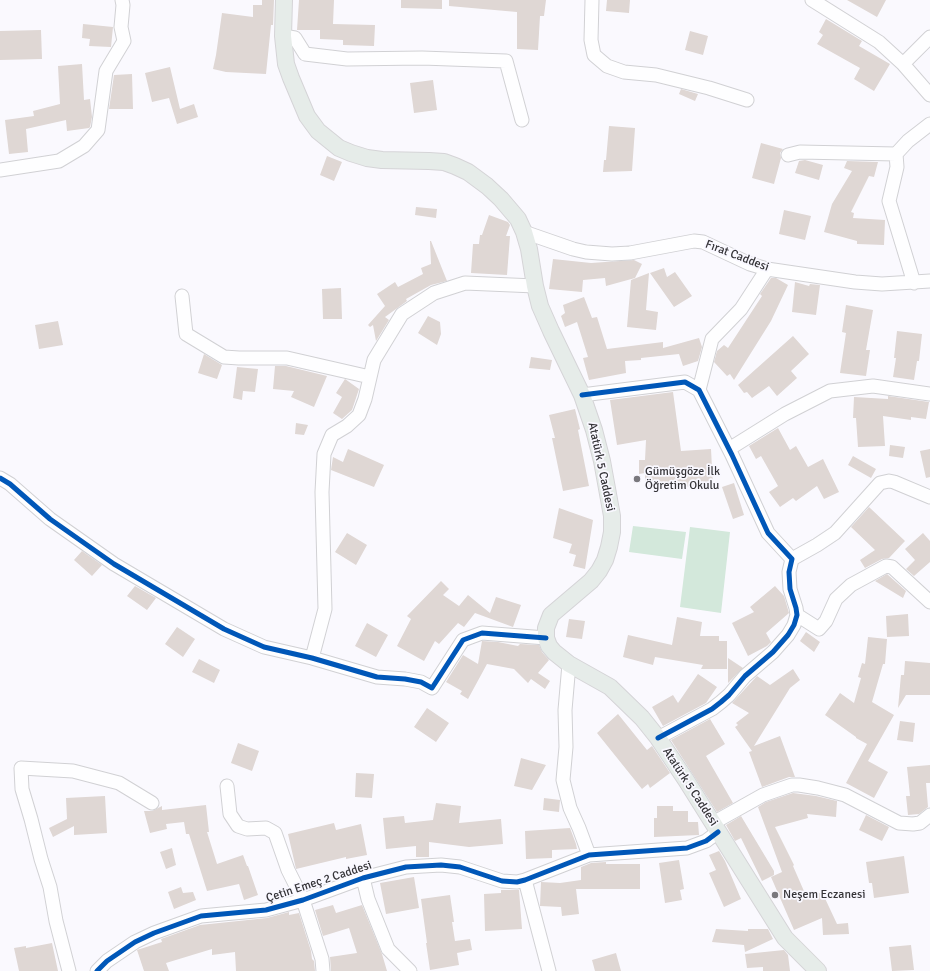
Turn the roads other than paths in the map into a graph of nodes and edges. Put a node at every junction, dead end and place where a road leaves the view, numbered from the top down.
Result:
1 (122, 0) edge
2 (284, 0) edge
3 (592, 0) edge
4 (812, 0) edge
5 (283, 36) junction
6 (930, 37) edge
7 (903, 64) junction
8 (930, 95) edge
9 (747, 100) dead end
10 (522, 120) dead end
11 (930, 124) edge
12 (896, 154) junction
13 (788, 155) dead end
14 (0, 170) edge
15 (524, 232) junction
16 (767, 269) junction
17 (930, 281) edge
18 (914, 283) junction
19 (534, 286) junction
20 (182, 296) dead end
21 (370, 377) junction
22 (699, 390) junction
23 (582, 394) junction
24 (930, 394) edge
25 (729, 449) junction
26 (0, 478) edge
27 (930, 497) edge
28 (792, 559) junction
29 (930, 602) edge
30 (797, 615) junction
31 (546, 638) junction
32 (312, 658) junction
33 (569, 664) junction
34 (658, 738) junction
35 (227, 786) dead end
36 (152, 803) dead end
37 (930, 815) edge
38 (716, 827) junction
39 (589, 855) junction
40 (363, 878) junction
41 (525, 880) junction
42 (303, 900) junction
43 (69, 971) edge
44 (96, 971) edge
45 (323, 971) edge
46 (410, 971) edge
47 (549, 971) edge
48 (818, 971) edge

1 - 14 street
2 - 5 main road, Atatürk 5 Caddesi
3 - 9 street
4 - 7 street
5 - 10 street
5 - 15 main road, Atatürk 5 Caddesi
6 - 7 street
7 - 8 street
11 - 12 street
12 - 13 street
12 - 18 street
15 - 16 street, Fırat Caddesi
15 - 19 main road, Atatürk 5 Caddesi
16 - 18 street, Fırat Caddesi
16 - 22 street
17 - 18 street, Fırat Caddesi
19 - 21 street
19 - 23 main road, Atatürk 5 Caddesi
20 - 21 street
21 - 32 street
22 - 23 street
22 - 25 street
23 - 31 main road, Atatürk 5 Caddesi
24 - 25 street
25 - 28 street
26 - 32 street
27 - 28 street
28 - 30 street
29 - 30 street
30 - 34 street
31 - 32 street
31 - 33 main road, Atatürk 5 Caddesi
33 - 34 main road, Atatürk 5 Caddesi
33 - 39 street
34 - 38 main road, Atatürk 5 Caddesi
35 - 42 street
36 - 43 street
37 - 38 street, Çetin Emeç 2 Caddesi
38 - 39 street, Çetin Emeç 2 Caddesi
38 - 48 main road, Atatürk 5 Caddesi
39 - 41 street, Çetin Emeç 2 Caddesi
40 - 41 street, Çetin Emeç 2 Caddesi
40 - 42 street, Çetin Emeç 2 Caddesi
40 - 46 street
41 - 47 street
42 - 44 street, Çetin Emeç 2 Caddesi
42 - 45 street

